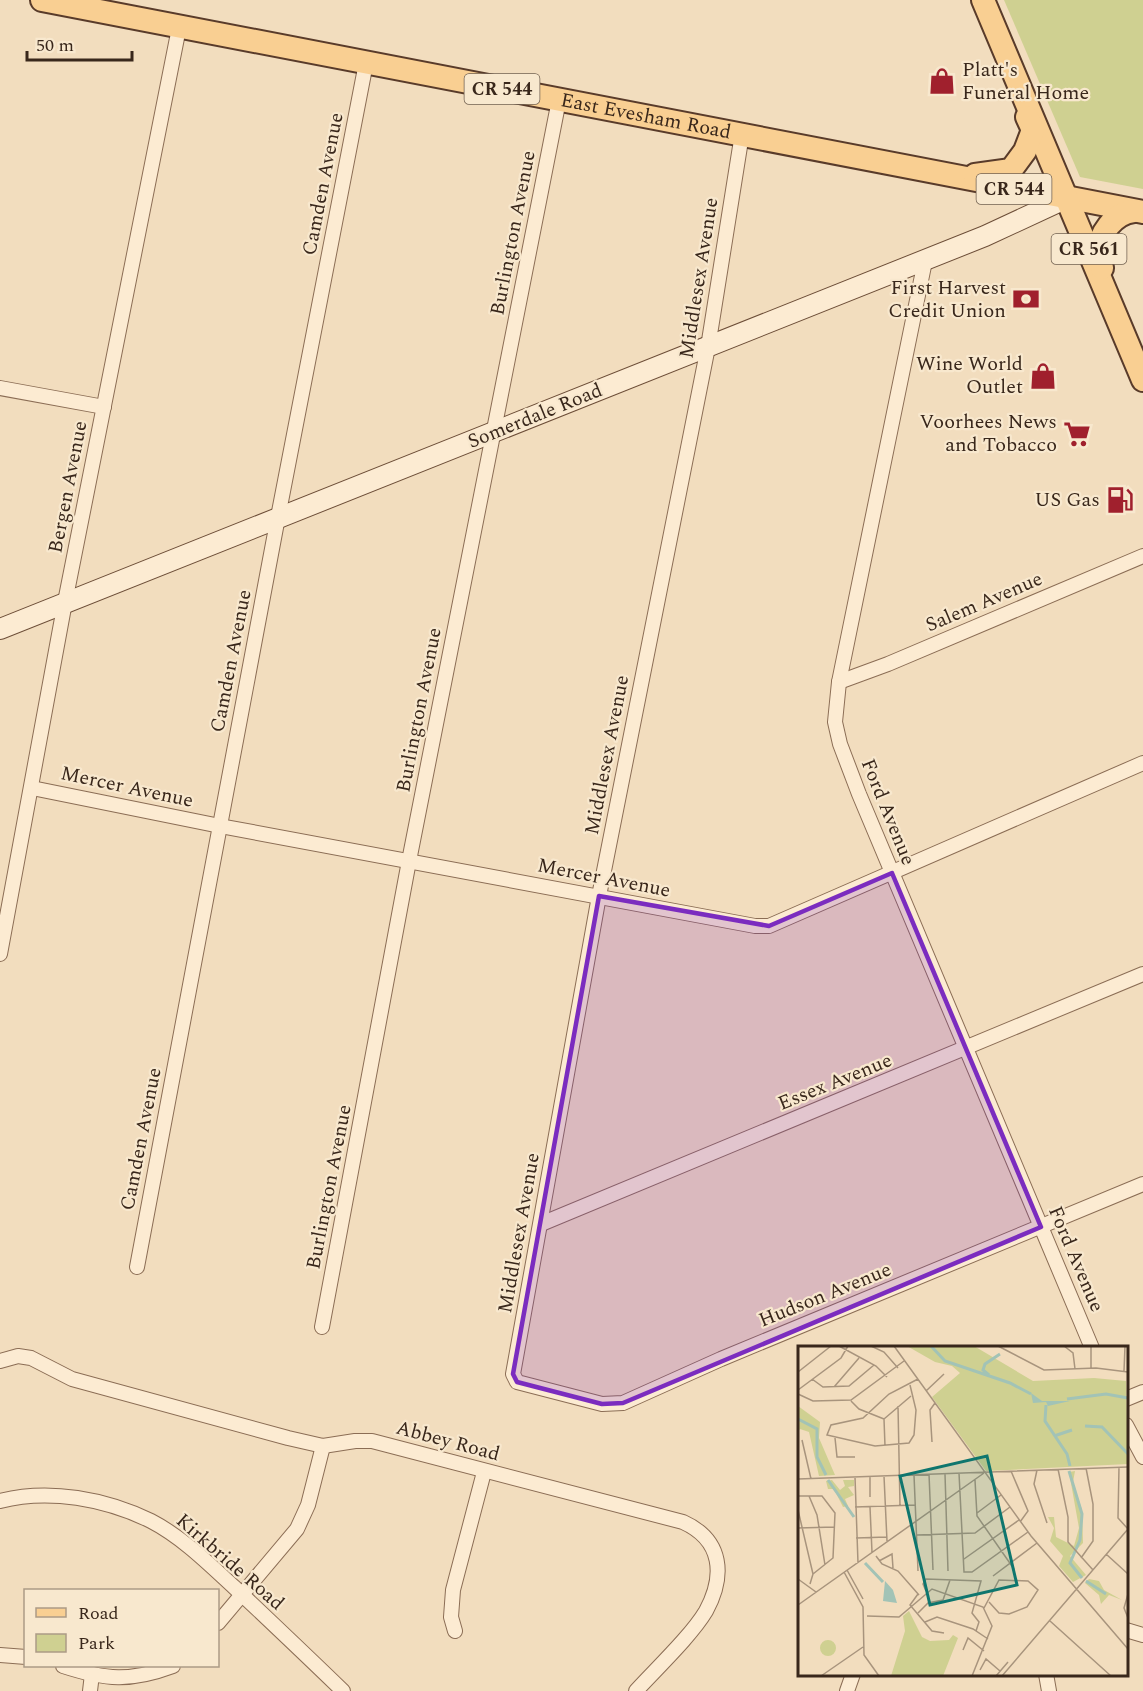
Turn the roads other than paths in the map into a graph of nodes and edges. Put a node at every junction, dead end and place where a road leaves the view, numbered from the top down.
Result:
1 (42, 0) edge
2 (982, 0) edge
3 (179, 28) junction
4 (366, 63) junction
5 (559, 100) junction
6 (1030, 110) junction
7 (742, 134) junction
8 (962, 178) junction
9 (1067, 198) junction
10 (1139, 212) edge
11 (925, 261) junction
12 (1099, 275) junction
13 (708, 347) junction
14 (1143, 380) edge
15 (0, 388) edge
16 (104, 407) junction
17 (495, 432) junction
18 (278, 517) junction
19 (1143, 556) edge
20 (65, 602) junction
21 (0, 629) edge
22 (839, 682) junction
23 (1143, 763) edge
24 (32, 788) junction
25 (220, 826) junction
26 (409, 861) junction
27 (892, 873) junction
28 (599, 896) junction
29 (0, 954) edge
30 (1143, 974) edge
31 (966, 1049) junction
32 (1143, 1184) edge
33 (541, 1224) junction
34 (1041, 1227) junction
35 (137, 1267) dead end
36 (322, 1327) dead end
37 (1092, 1346) edge
38 (0, 1361) edge
39 (517, 1382) joint
40 (1143, 1392) edge
41 (1128, 1398) edge
42 (1128, 1429) edge
43 (323, 1446) junction
44 (1143, 1457) edge
45 (484, 1472) junction
46 (0, 1501) edge
47 (242, 1594) junction
48 (219, 1622) edge
49 (454, 1631) dead end
50 (1128, 1631) edge
51 (1143, 1635) edge
52 (0, 1655) edge
53 (24, 1657) edge
54 (69, 1667) edge
55 (169, 1667) edge
56 (112, 1672) edge
57 (92, 1674) junction
58 (853, 1676) edge
59 (1046, 1676) edge
60 (90, 1691) edge
61 (343, 1691) edge
62 (636, 1691) edge
63 (848, 1691) edge
64 (1049, 1691) edge

1 - 3 main road, East Evesham Road / CR 544
2 - 6 main road, CR 561
3 - 4 main road, East Evesham Road / CR 544
3 - 16 street, Bergen Avenue
4 - 5 main road, East Evesham Road / CR 544
4 - 18 street, Camden Avenue
5 - 7 main road, East Evesham Road / CR 544
5 - 17 street, Burlington Avenue
6 - 8 main road
6 - 9 main road, CR 561
7 - 8 main road, East Evesham Road / CR 544
7 - 13 street, Middlesex Avenue
8 - 9 main road, East Evesham Road / CR 544
9 - 10 main road, East Evesham Road / CR 544
9 - 11 main road, Somerdale Road
9 - 12 main road, CR 561
10 - 12 main road
11 - 13 main road, Somerdale Road
11 - 22 street, Ford Avenue
12 - 14 main road, CR 561
13 - 17 main road, Somerdale Road
13 - 28 street, Middlesex Avenue
15 - 16 street
16 - 20 street, Bergen Avenue
17 - 18 main road, Somerdale Road
17 - 26 street, Burlington Avenue
18 - 20 main road, Somerdale Road
18 - 25 street, Camden Avenue
19 - 22 street, Salem Avenue
20 - 21 main road, Somerdale Road
20 - 24 street, Bergen Avenue
22 - 27 street, Ford Avenue
23 - 27 street, Mercer Avenue
24 - 25 street, Mercer Avenue
24 - 29 street, Bergen Avenue
25 - 26 street, Mercer Avenue
25 - 35 street, Camden Avenue
26 - 28 street, Mercer Avenue
26 - 36 street, Burlington Avenue
27 - 28 street, Mercer Avenue
27 - 31 street, Ford Avenue
28 - 33 street, Middlesex Avenue
30 - 31 street, Essex Avenue
31 - 33 street, Essex Avenue
31 - 34 street, Ford Avenue
32 - 34 street, Hudson Avenue
33 - 39 street, Middlesex Avenue
34 - 37 street, Ford Avenue
34 - 39 street, Hudson Avenue
38 - 43 street, Abbey Road
40 - 41 street
42 - 44 street
43 - 45 street, Abbey Road
43 - 47 street
45 - 49 street
45 - 62 street, Abbey Road
46 - 47 street, Kirkbride Road
47 - 48 street
47 - 61 street, Kirkbride Road
50 - 51 street
52 - 53 street
54 - 57 street
55 - 56 street
56 - 57 street
57 - 60 street
58 - 63 street
59 - 64 street

